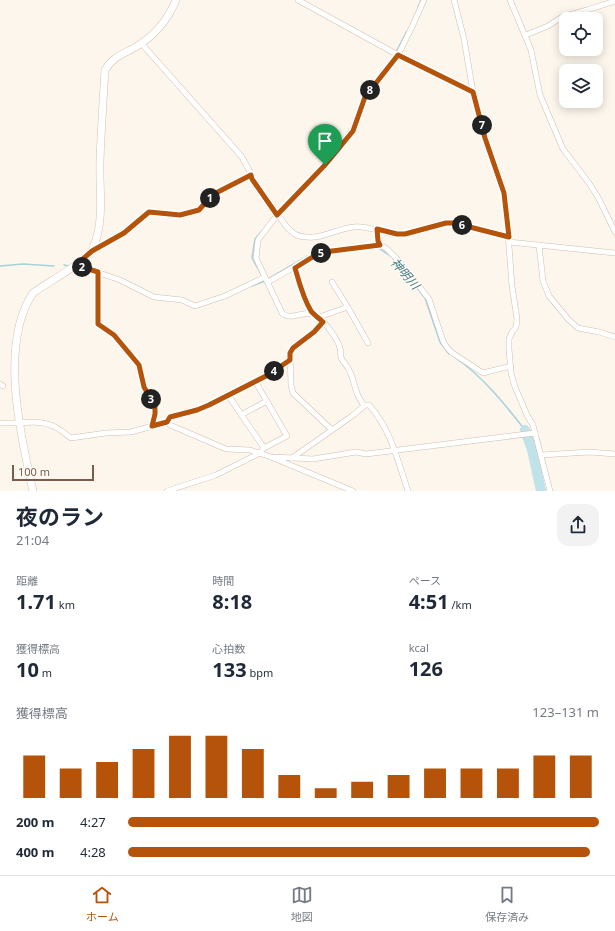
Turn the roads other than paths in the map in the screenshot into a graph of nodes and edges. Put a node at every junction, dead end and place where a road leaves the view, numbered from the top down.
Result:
1 (176, 0) edge
2 (298, 0) edge
3 (424, 0) edge
4 (454, 0) edge
5 (510, 0) edge
6 (615, 1) edge
7 (526, 35) junction
8 (141, 43) junction
9 (398, 55) junction
10 (473, 92) junction
11 (251, 175) junction
12 (277, 215) junction
13 (377, 229) junction
14 (615, 232) edge
15 (509, 239) junction
16 (380, 245) junction
17 (539, 245) junction
18 (92, 251) junction
19 (615, 253) edge
20 (76, 265) junction
21 (295, 268) junction
22 (98, 272) junction
23 (267, 280) junction
24 (332, 282) dead end
25 (348, 307) junction
26 (15, 312) dead end
27 (312, 313) junction
28 (321, 320) junction
29 (615, 337) edge
30 (368, 343) dead end
31 (290, 360) junction
32 (511, 366) junction
33 (255, 381) junction
34 (228, 395) junction
35 (266, 401) junction
36 (364, 406) junction
37 (241, 415) junction
38 (12, 420) junction
39 (167, 422) junction
40 (0, 423) edge
41 (152, 426) junction
42 (332, 430) junction
43 (535, 433) junction
44 (264, 448) junction
45 (395, 451) junction
46 (260, 453) junction
47 (615, 454) edge
48 (542, 455) junction
49 (271, 457) junction
50 (292, 458) junction
51 (33, 491) edge
52 (167, 491) edge
53 (353, 491) edge
54 (408, 491) edge
55 (550, 491) edge

1 - 8 street
2 - 9 street
3 - 9 street
4 - 10 street
5 - 7 street
6 - 7 street
7 - 14 street
8 - 11 street
8 - 18 street
9 - 10 street
9 - 12 street
10 - 15 street
11 - 12 street
11 - 18 street
12 - 13 street
12 - 23 street
13 - 15 street
13 - 16 street
15 - 17 street
15 - 32 street
16 - 21 street
16 - 32 street
17 - 19 street
17 - 29 street
18 - 20 street
20 - 22 street
20 - 26 street
21 - 23 street
21 - 27 street
22 - 23 street
22 - 41 street
23 - 27 street
24 - 25 street
25 - 28 street
25 - 30 street
27 - 28 street
28 - 31 street
28 - 36 street
31 - 33 street
31 - 42 street
32 - 43 street
33 - 34 street
33 - 35 street
34 - 37 street
34 - 39 street
35 - 37 street
35 - 44 street
36 - 42 street
36 - 45 street
37 - 44 street
38 - 40 street
38 - 41 street
38 - 51 street
39 - 41 street
39 - 46 street
42 - 50 street
43 - 45 street
43 - 48 street
44 - 46 street
45 - 50 street
45 - 54 street
46 - 49 street
46 - 52 street
47 - 48 street
48 - 55 street
49 - 50 street
49 - 53 street

